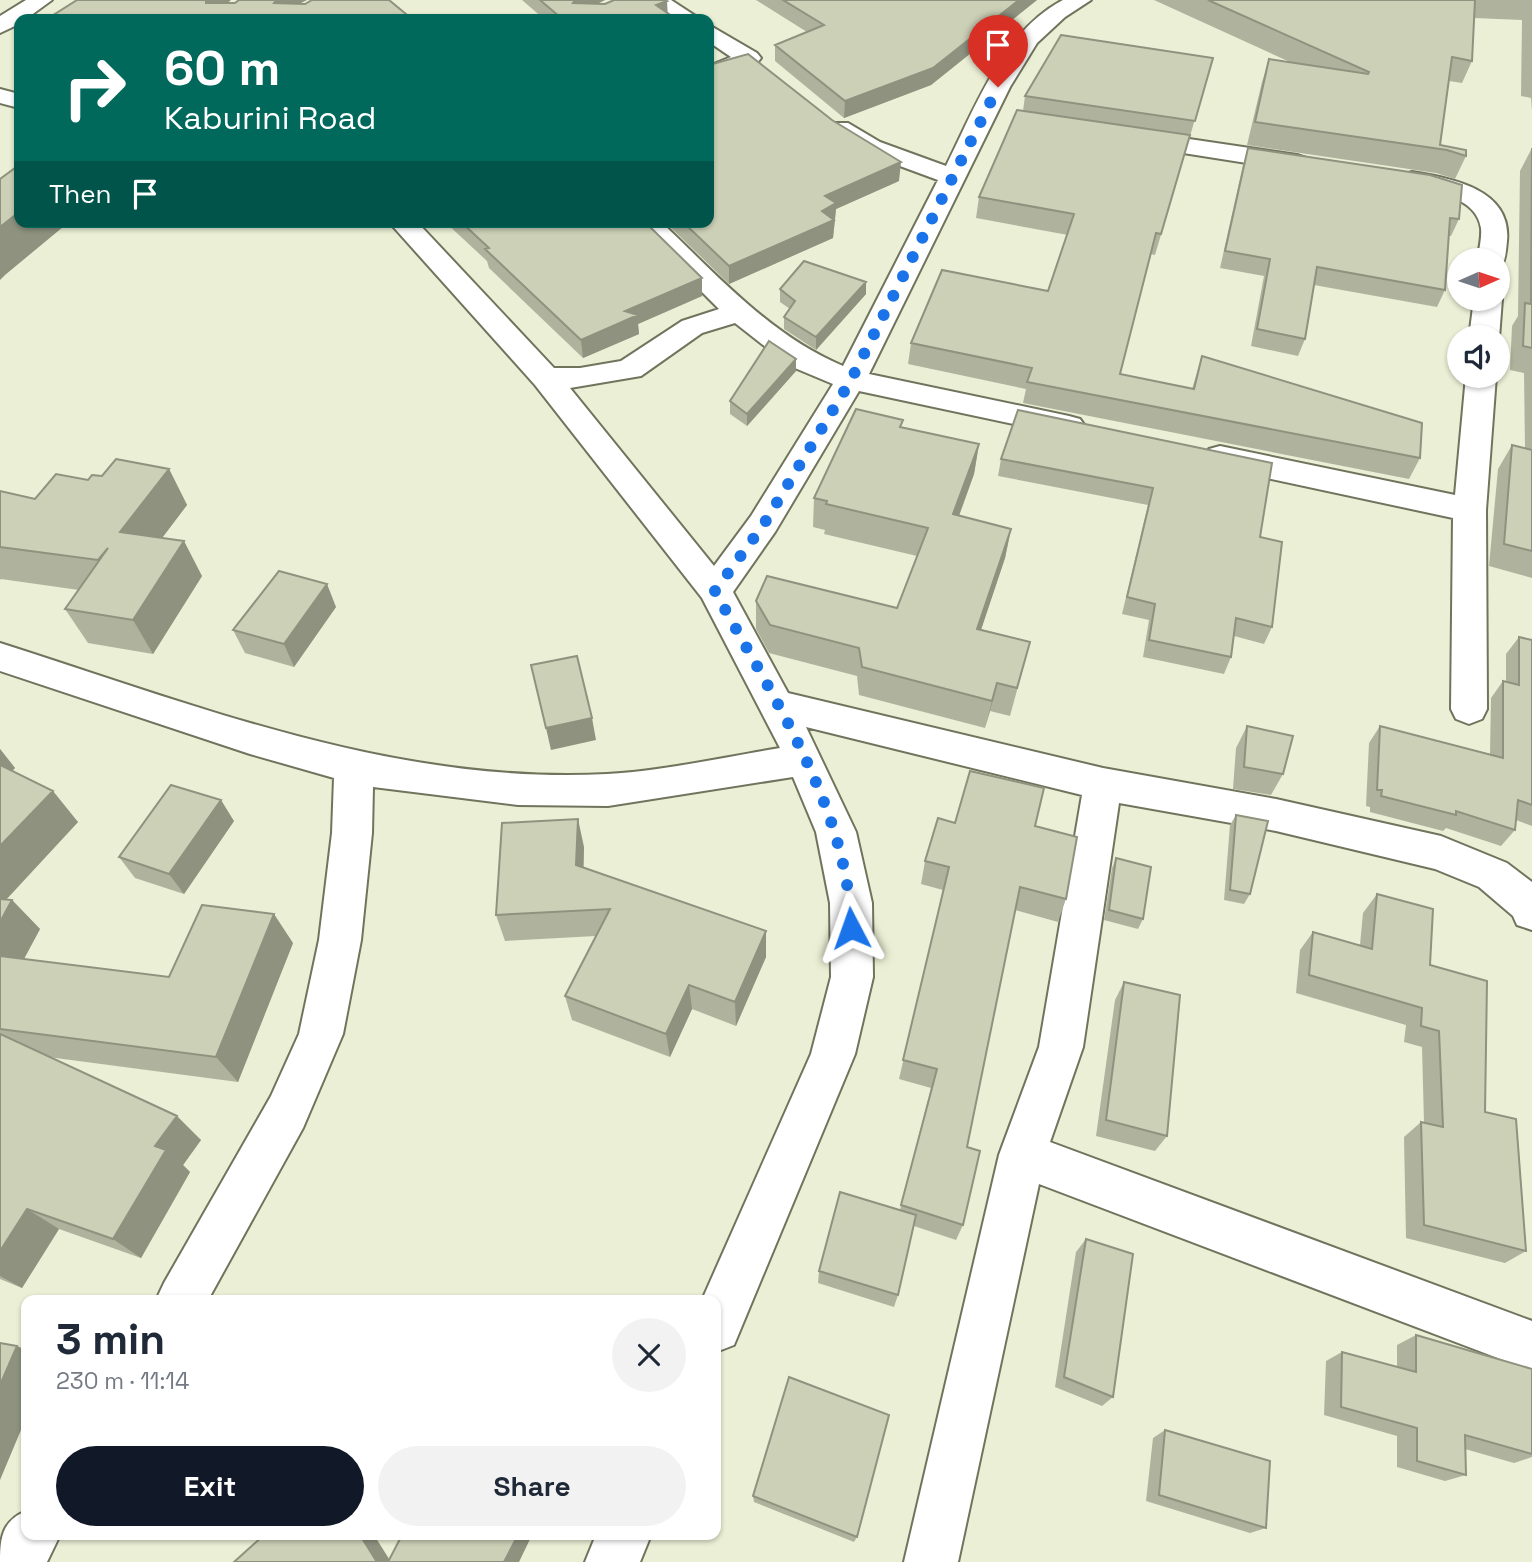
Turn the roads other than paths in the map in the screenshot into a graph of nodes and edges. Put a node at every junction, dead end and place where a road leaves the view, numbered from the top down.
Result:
1 (41, 0) edge
2 (666, 2) edge
3 (1062, 4) edge
4 (19, 14) edge
5 (682, 14) edge
6 (714, 35) edge
7 (714, 73) edge
8 (824, 117) edge
9 (1117, 136) edge
10 (1319, 166) edge
11 (1387, 176) edge
12 (954, 177) junction
13 (408, 228) edge
14 (651, 228) edge
15 (1492, 248) edge
16 (739, 312) junction
17 (546, 378) junction
18 (851, 380) junction
19 (1480, 388) edge
20 (1093, 430) edge
21 (1187, 450) edge
22 (1469, 510) junction
23 (715, 591) junction
24 (0, 657) edge
25 (776, 705) junction
26 (1469, 709) dead end
27 (805, 760) junction
28 (354, 768) junction
29 (1103, 784) junction
30 (1532, 912) edge
31 (1023, 1154) junction
32 (184, 1295) edge
33 (721, 1316) edge
34 (1532, 1346) edge
35 (30, 1540) edge
36 (622, 1540) edge
37 (15, 1562) edge
38 (612, 1562) edge
39 (931, 1562) edge

1 - 4 street
2 - 5 street
3 - 12 street
6 - 7 street
8 - 12 street
9 - 10 street
11 - 15 street
12 - 18 street
13 - 17 street
14 - 16 street
16 - 17 street
16 - 18 street
17 - 23 street
18 - 20 street
18 - 23 street
19 - 22 street
21 - 22 street
22 - 26 street
23 - 25 street
24 - 28 street
25 - 27 street
25 - 29 street
27 - 28 street
27 - 33 street
28 - 32 street
29 - 30 street
29 - 31 street
31 - 34 street
31 - 39 street
35 - 37 street
36 - 38 street

